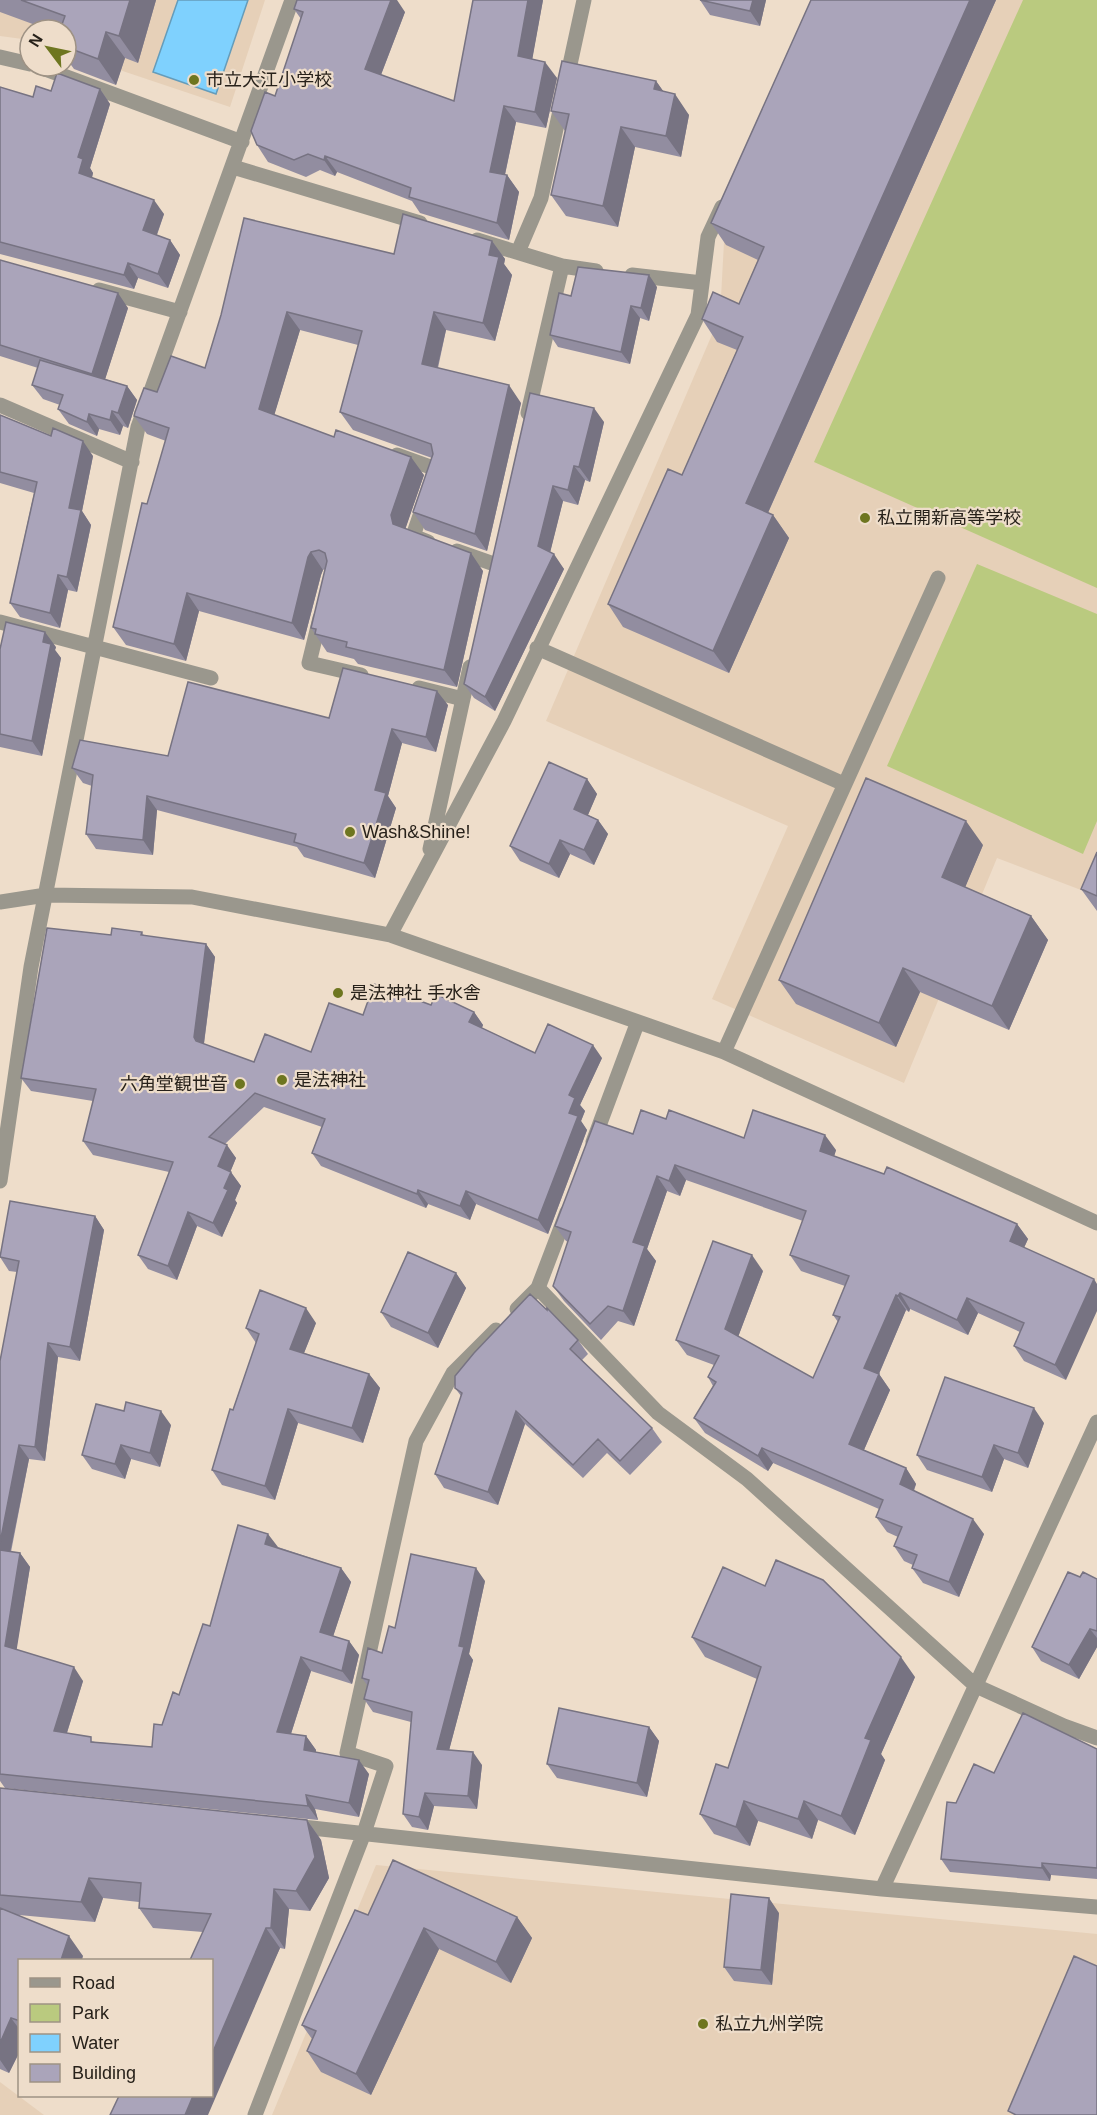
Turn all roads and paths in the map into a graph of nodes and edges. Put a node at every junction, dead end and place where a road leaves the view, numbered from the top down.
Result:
1 (292, 0) edge
2 (584, 0) edge
3 (0, 57) edge
4 (18, 61) edge
5 (69, 78) edge
6 (242, 142) junction
7 (233, 167) junction
8 (728, 194) edge
9 (438, 228) edge
10 (461, 235) edge
11 (518, 252) junction
12 (562, 266) junction
13 (702, 283) junction
14 (79, 284) edge
15 (180, 312) junction
16 (0, 405) edge
17 (525, 427) edge
18 (383, 450) edge
19 (132, 462) junction
20 (494, 564) edge
21 (938, 578) dead end
22 (325, 598) edge
23 (0, 622) edge
24 (95, 648) junction
25 (537, 648) junction
26 (473, 654) edge
27 (211, 678) dead end
28 (375, 678) edge
29 (408, 686) edge
30 (463, 699) junction
31 (844, 784) junction
32 (426, 867) junction
33 (46, 895) junction
34 (0, 902) edge
35 (390, 935) junction
36 (636, 1023) junction
37 (724, 1052) junction
38 (588, 1156) edge
39 (0, 1180) edge
40 (571, 1200) edge
41 (1097, 1223) edge
42 (538, 1288) junction
43 (1097, 1422) edge
44 (976, 1686) junction
45 (1097, 1738) edge
46 (282, 1825) edge
47 (364, 1833) junction
48 (882, 1889) junction
49 (1097, 1907) edge
50 (255, 2115) edge

1 - 6 street
2 - 11 street
3 - 4 street
5 - 6 street
6 - 7 street
7 - 9 street
7 - 15 street
8 - 13 street
10 - 11 street
11 - 12 street
12 - 13 street
12 - 17 street
13 - 25 street
14 - 15 street
15 - 19 street
16 - 19 street
18 - 20 street
19 - 24 street
21 - 31 street
22 - 28 street
23 - 24 street
24 - 27 street
24 - 33 street
25 - 31 street
25 - 32 street
26 - 30 street
29 - 30 street
30 - 32 street
31 - 37 street
32 - 35 street
33 - 34 street
33 - 35 street
33 - 39 street
35 - 36 street
36 - 37 street
36 - 38 street
37 - 41 street
40 - 42 street
42 - 44 street
42 - 47 street
43 - 44 street
44 - 45 street
44 - 48 street
46 - 47 street
47 - 48 street
47 - 50 street
48 - 49 street

